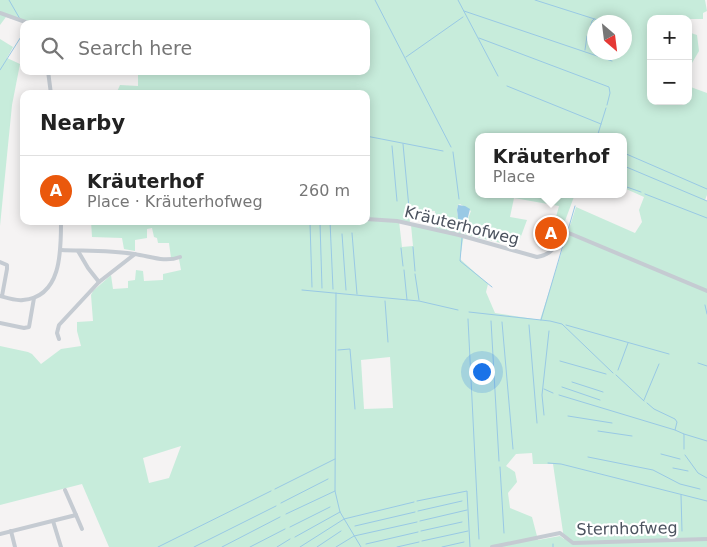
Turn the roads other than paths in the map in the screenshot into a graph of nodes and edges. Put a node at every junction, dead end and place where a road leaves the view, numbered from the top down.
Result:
1 (0, 13) edge
2 (23, 20) edge
3 (49, 75) edge
4 (50, 90) edge
5 (370, 219) edge
6 (61, 225) edge
7 (61, 250) junction
8 (78, 250) junction
9 (135, 254) junction
10 (180, 257) dead end
11 (0, 262) edge
12 (99, 282) junction
13 (707, 291) edge
14 (1, 296) edge
15 (34, 298) junction
16 (0, 323) edge
17 (59, 339) dead end
18 (65, 490) dead end
19 (76, 515) junction
20 (52, 521) junction
21 (82, 529) dead end
22 (11, 531) junction
23 (0, 534) edge
24 (707, 539) edge
25 (15, 547) edge
26 (60, 547) edge
27 (492, 547) edge

1 - 2 street
3 - 4 street
5 - 13 street, Kräuterhofweg
6 - 7 street
7 - 8 street
7 - 15 street
8 - 9 street
8 - 12 street
9 - 10 street
9 - 12 street
11 - 14 street
12 - 17 street
14 - 15 street
15 - 16 street
18 - 19 street
19 - 20 street
19 - 21 street
20 - 22 street
20 - 26 street
22 - 23 street
22 - 25 street
24 - 27 street, Sternhofweg

